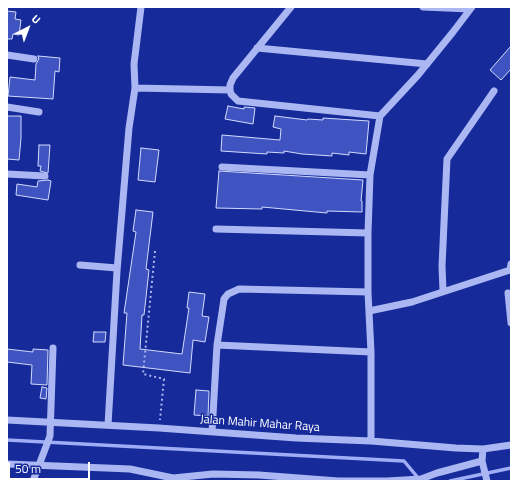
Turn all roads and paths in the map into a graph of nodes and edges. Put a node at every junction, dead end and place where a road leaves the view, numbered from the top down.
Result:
1 (141, 7) edge
2 (291, 7) edge
3 (422, 7) edge
4 (471, 8) edge
5 (257, 48) junction
6 (7, 55) edge
7 (34, 59) dead end
8 (427, 64) junction
9 (134, 88) junction
10 (230, 90) junction
11 (494, 91) dead end
12 (7, 107) edge
13 (39, 112) dead end
14 (380, 116) junction
15 (222, 166) dead end
16 (7, 174) edge
17 (370, 175) junction
18 (45, 176) dead end
19 (216, 229) dead end
20 (368, 233) junction
21 (155, 251) dead end
22 (511, 264) edge
23 (80, 265) dead end
24 (117, 268) junction
25 (443, 291) junction
26 (368, 292) junction
27 (508, 293) dead end
28 (369, 311) junction
29 (511, 323) edge
30 (217, 345) junction
31 (53, 348) dead end
32 (370, 352) junction
33 (7, 420) edge
34 (49, 423) junction
35 (108, 425) junction
36 (159, 428) junction
37 (212, 432) junction
38 (370, 441) junction
39 (511, 445) edge
40 (483, 449) junction
41 (482, 461) junction
42 (7, 464) edge
43 (38, 466) junction
44 (34, 481) edge
45 (387, 481) edge
46 (487, 481) edge

1 - 9 street
2 - 5 street
3 - 4 street
4 - 8 street
5 - 8 street
5 - 10 street
6 - 7 street
8 - 14 street
9 - 10 street
9 - 24 street
10 - 14 street
11 - 25 street
12 - 13 street
14 - 17 street
15 - 17 street
16 - 18 street
17 - 20 street
19 - 20 street
20 - 26 street
21 - 36 path
22 - 25 street
23 - 24 street
24 - 35 street
25 - 28 street
26 - 28 street
26 - 30 street
27 - 29 street
28 - 32 street
30 - 32 street
30 - 37 street
31 - 34 street
32 - 38 street
33 - 34 street, Jalan Mahir Mahar Raya
34 - 35 street, Jalan Mahir Mahar Raya
34 - 43 street
35 - 36 street, Jalan Mahir Mahar Raya
36 - 37 street, Jalan Mahir Mahar Raya
37 - 38 street, Jalan Mahir Mahar Raya
38 - 40 street, Jalan Mahir Mahar Raya
39 - 40 street, Jalan Mahir Mahar Raya
40 - 41 street
41 - 45 street
41 - 46 street
42 - 43 street
43 - 44 street
43 - 45 street

